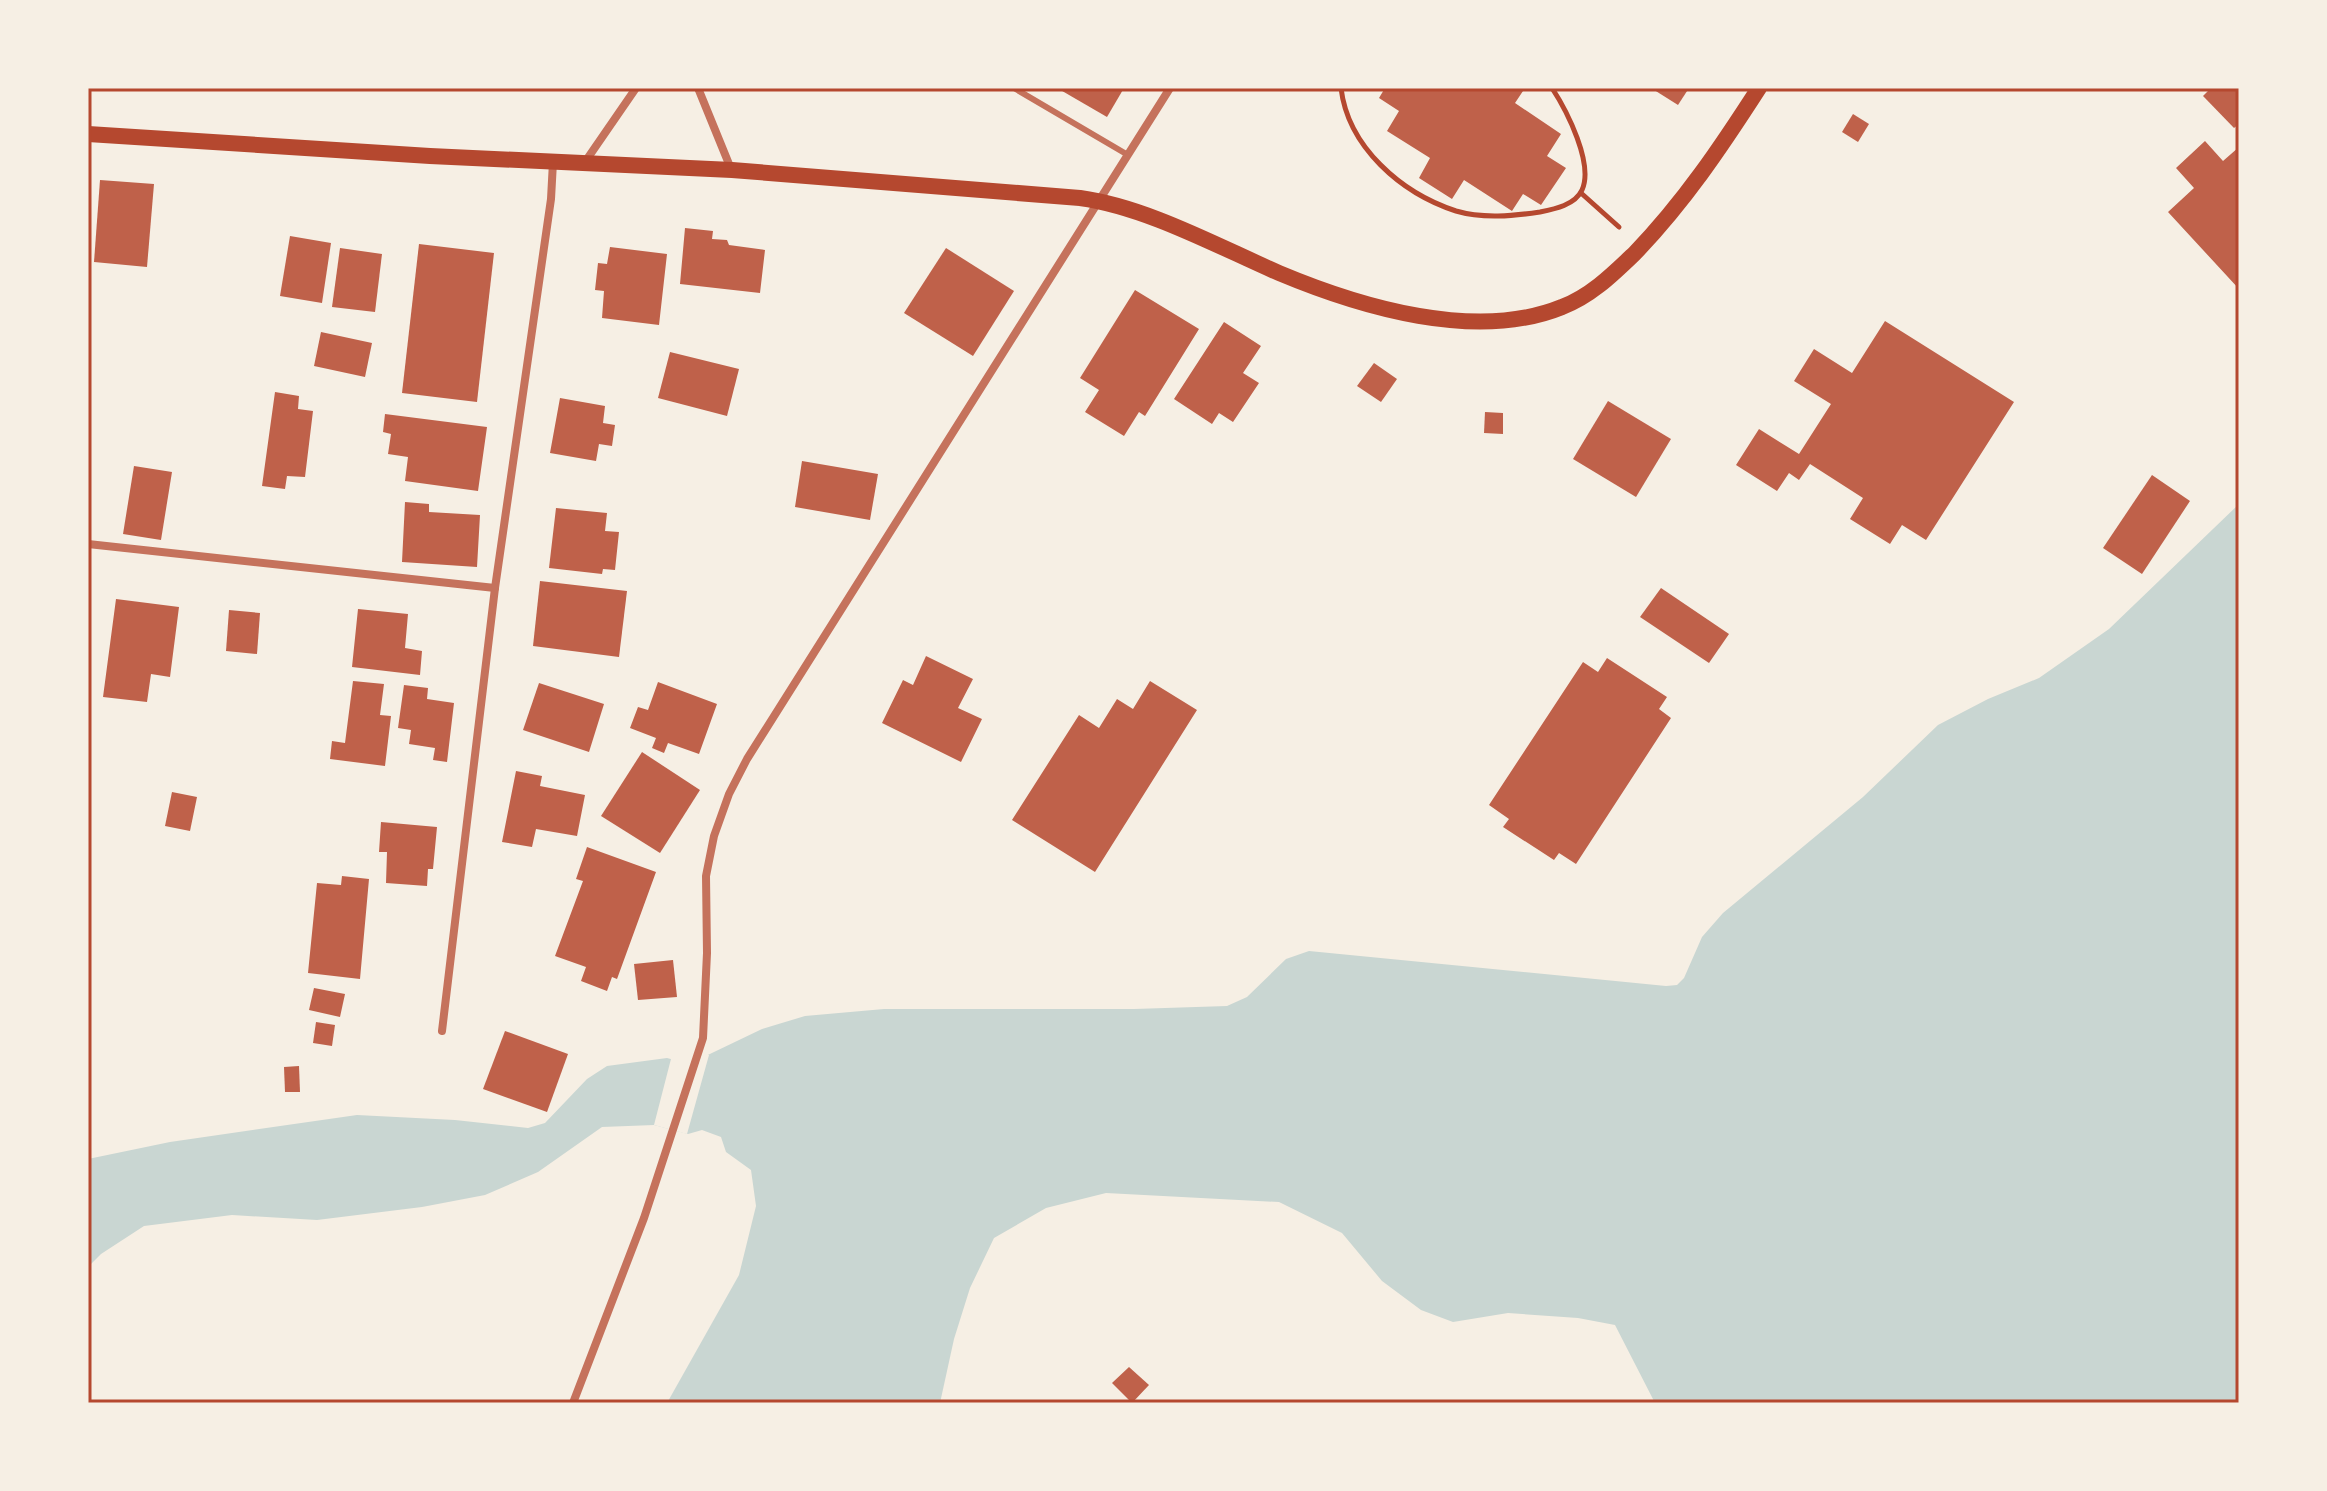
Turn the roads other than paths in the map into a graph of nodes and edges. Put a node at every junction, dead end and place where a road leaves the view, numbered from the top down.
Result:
1 (636, 88) edge
2 (698, 88) edge
3 (1014, 88) edge
4 (1170, 88) edge
5 (1759, 88) edge
6 (88, 134) edge
7 (1128, 155) junction
8 (553, 162) junction
9 (585, 162) junction
10 (732, 170) junction
11 (1098, 200) junction
12 (88, 544) edge
13 (495, 588) junction
14 (442, 1031) dead end
15 (573, 1403) edge

1 - 9 street
2 - 10 street
3 - 7 lane
4 - 7 street
5 - 11 main road
6 - 8 main road
7 - 11 street
8 - 9 main road
8 - 13 street
9 - 10 main road
10 - 11 main road
11 - 15 street
12 - 13 street
13 - 14 street

